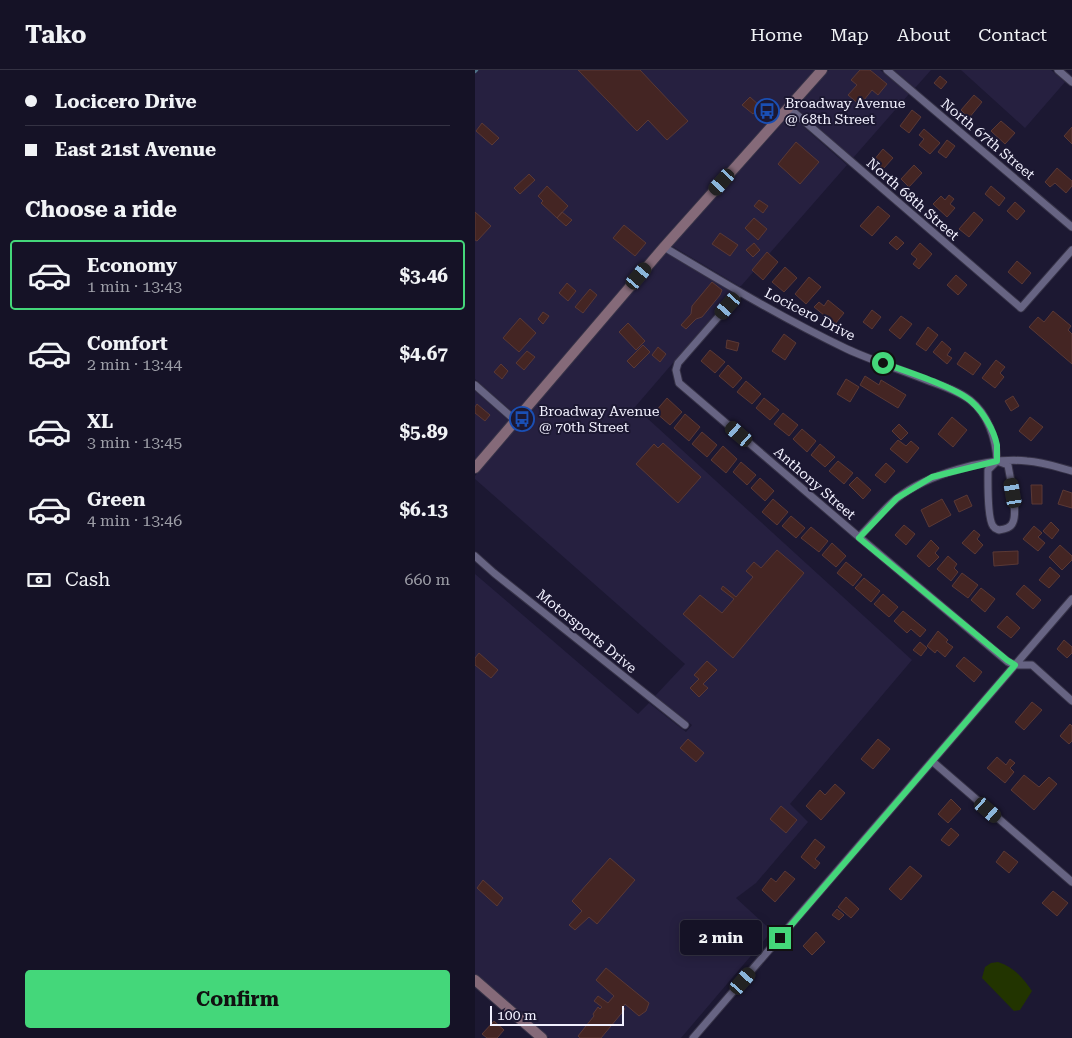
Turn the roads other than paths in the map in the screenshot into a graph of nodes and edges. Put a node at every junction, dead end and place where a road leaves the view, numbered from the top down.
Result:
1 (822, 70) edge
2 (887, 70) edge
3 (1058, 70) edge
4 (1072, 82) edge
5 (789, 108) junction
6 (1072, 227) edge
7 (664, 247) junction
8 (1072, 250) edge
9 (740, 292) junction
10 (475, 385) edge
11 (516, 421) junction
12 (997, 461) junction
13 (475, 468) edge
14 (1072, 472) edge
15 (859, 538) junction
16 (475, 556) edge
17 (1072, 599) edge
18 (1015, 665) junction
19 (1072, 701) edge
20 (685, 725) dead end
21 (932, 761) junction
22 (1072, 882) edge
23 (475, 980) edge
24 (542, 1038) edge
25 (693, 1038) edge

1 - 5 main road
2 - 6 street, North 67th Street
3 - 4 street
5 - 7 main road
5 - 8 street, North 68th Street
7 - 9 street, Locicero Drive
7 - 11 main road
9 - 12 street, Locicero Drive
9 - 15 street, Anthony Street
10 - 11 street
11 - 13 main road
12 - 12 street, Locicero Drive
12 - 14 street
12 - 15 street
15 - 18 street, Anthony Street
16 - 20 street, Motorsports Drive
17 - 18 street
18 - 19 street
18 - 21 street
21 - 22 street
21 - 25 street
23 - 24 main road

